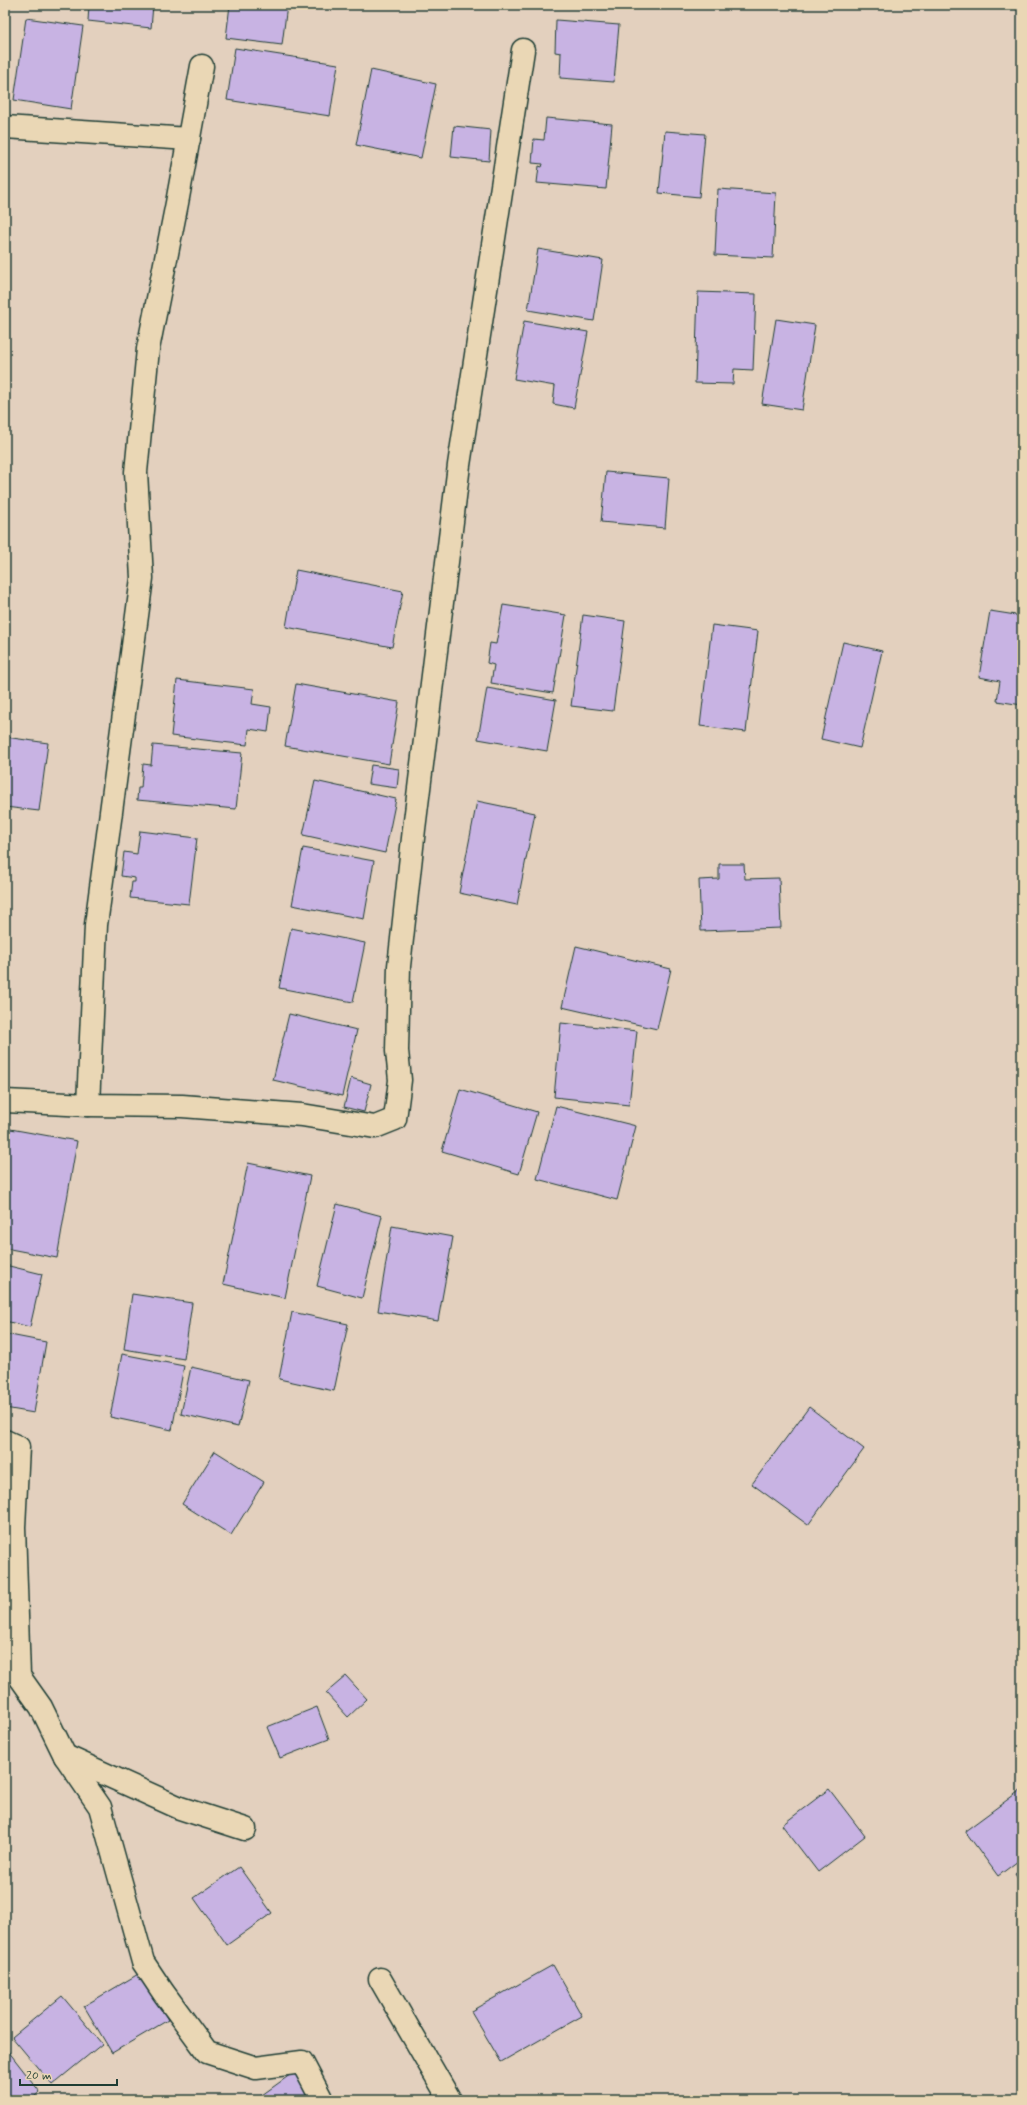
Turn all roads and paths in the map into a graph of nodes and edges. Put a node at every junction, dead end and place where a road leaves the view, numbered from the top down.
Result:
1 (523, 50) dead end
2 (202, 66) dead end
3 (5, 128) edge
4 (188, 139) junction
5 (5, 1101) edge
6 (88, 1105) junction
7 (5, 1441) edge
8 (65, 1756) junction
9 (245, 1829) dead end
10 (380, 1980) dead end
11 (445, 2099) edge
12 (322, 2100) edge

1 - 6 street
2 - 4 street
3 - 4 street
4 - 6 street
5 - 6 street
7 - 8 street
8 - 9 street
8 - 12 street
10 - 11 street

